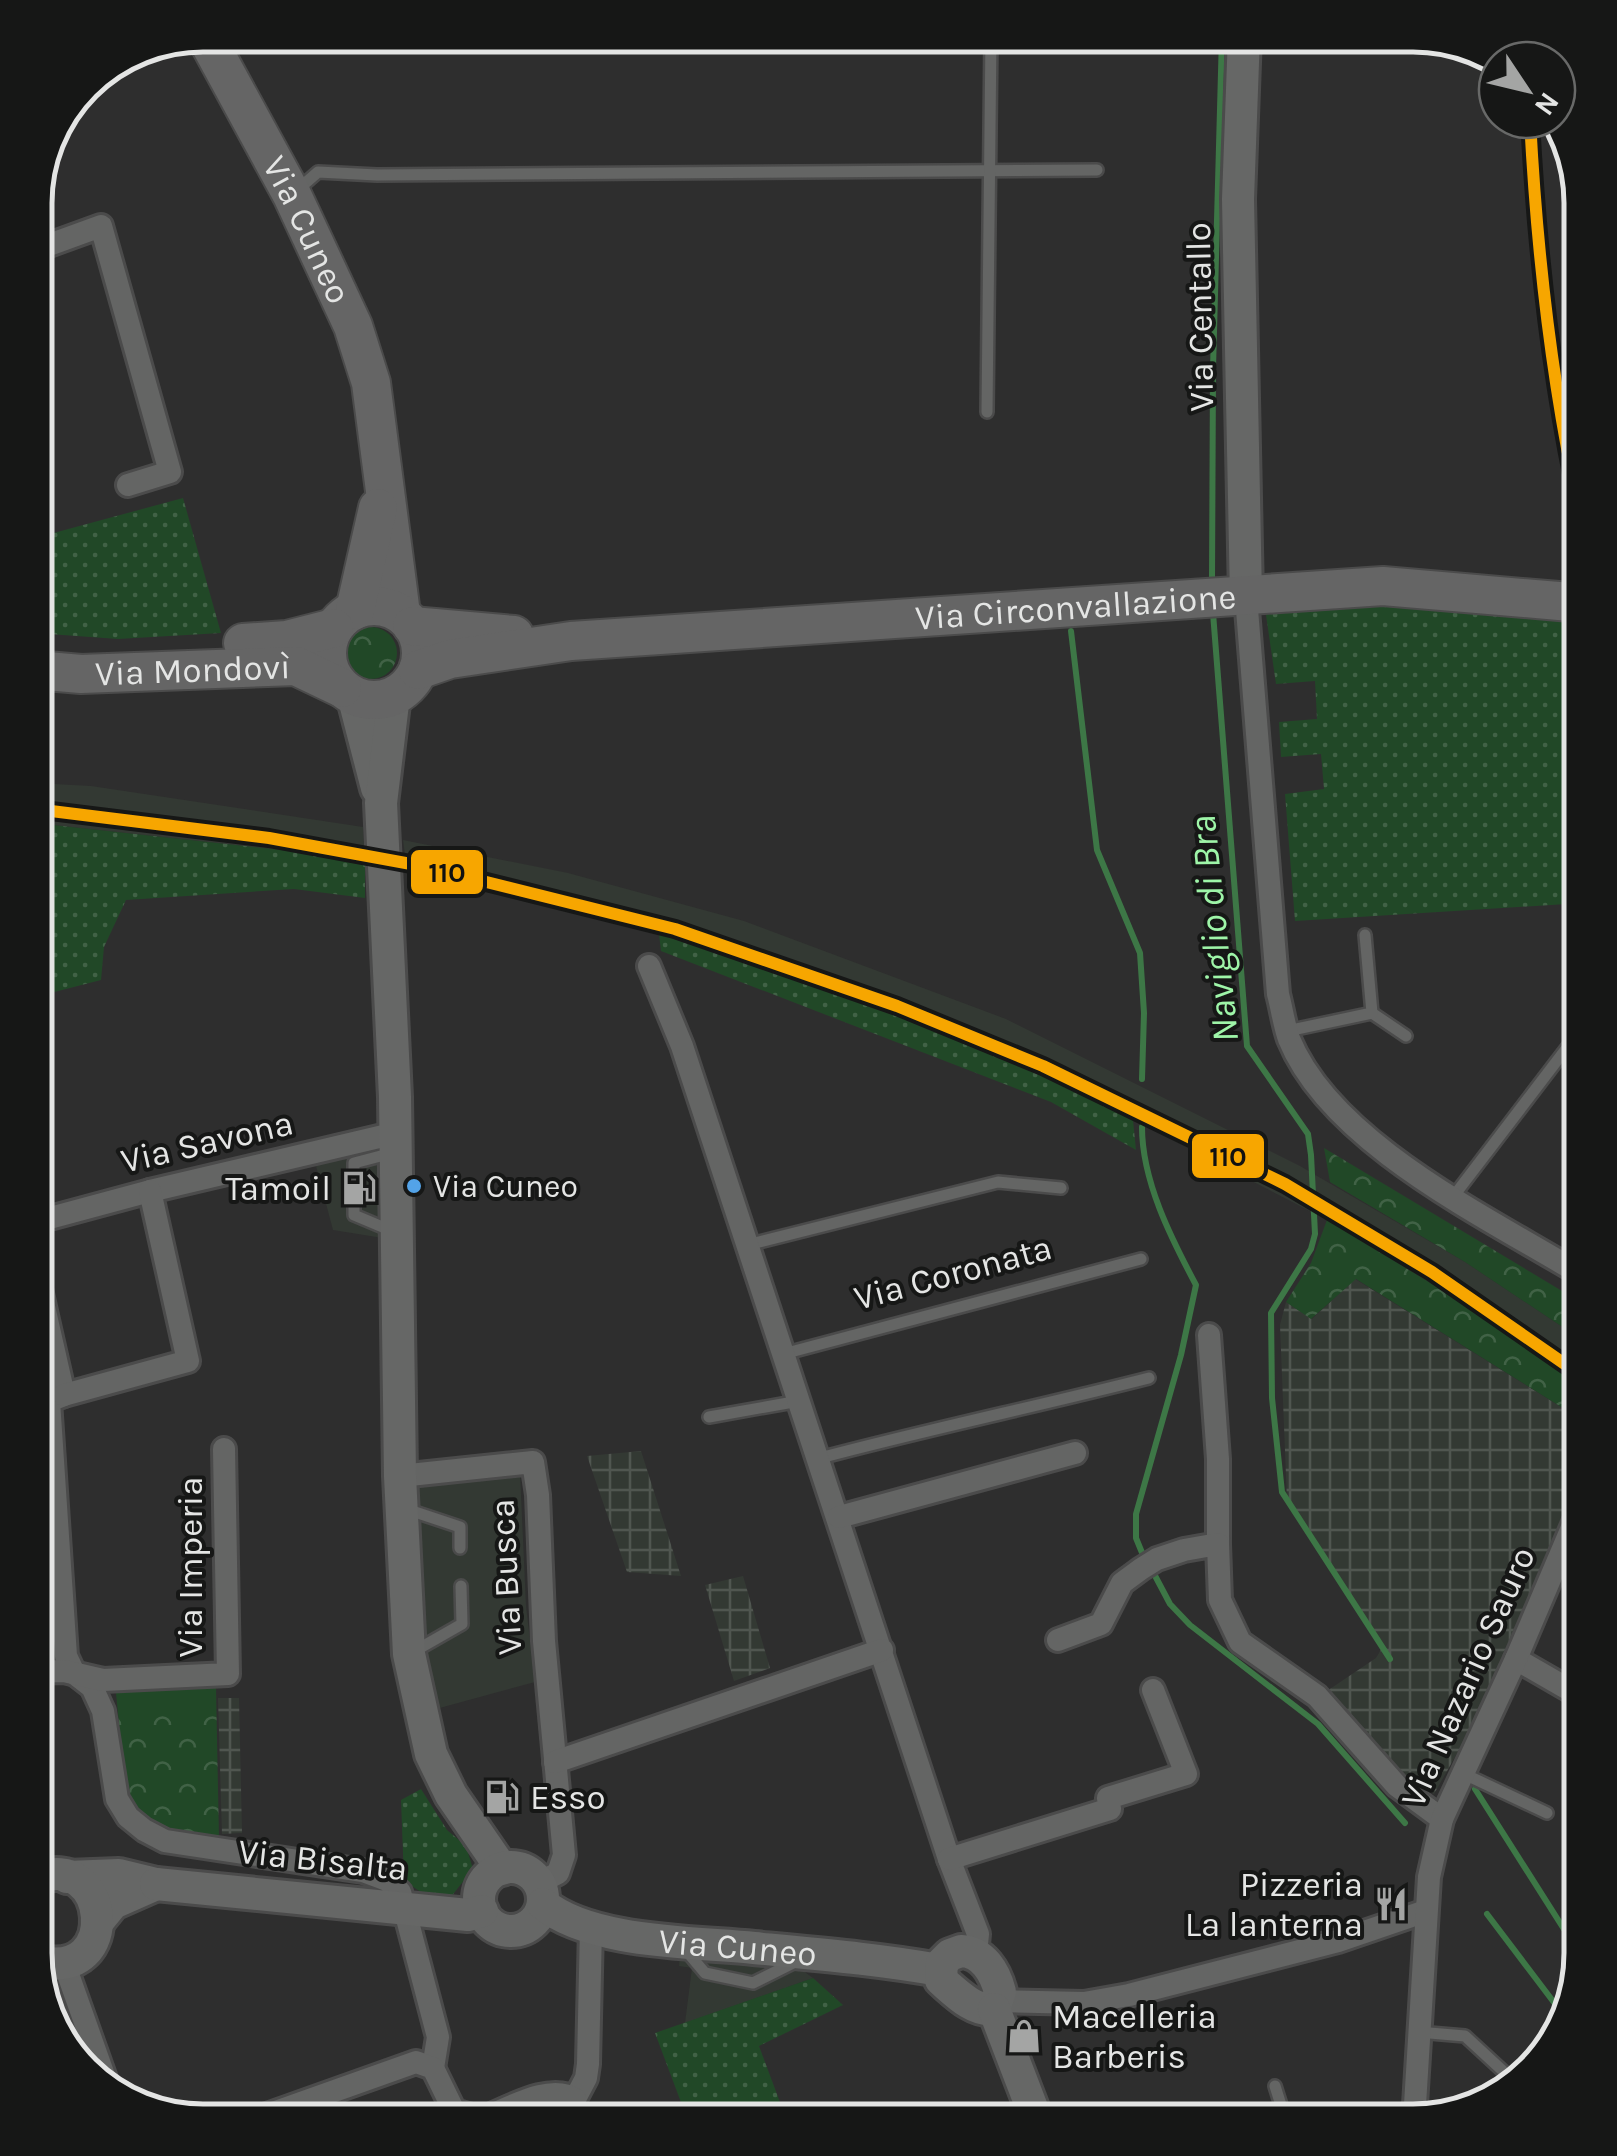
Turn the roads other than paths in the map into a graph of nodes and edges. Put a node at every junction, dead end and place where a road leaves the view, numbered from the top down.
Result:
1 (214, 52) edge
2 (991, 53) edge
3 (1243, 53) edge
4 (1097, 170) dead end
5 (988, 171) junction
6 (292, 195) junction
7 (53, 244) edge
8 (987, 412) dead end
9 (379, 436) junction
10 (128, 485) dead end
11 (1246, 597) junction
12 (1564, 602) edge
13 (345, 619) junction
14 (407, 620) junction
15 (571, 641) junction
16 (53, 659) edge
17 (53, 659) edge
18 (406, 683) junction
19 (348, 692) junction
20 (382, 817) junction
21 (1366, 936) dead end
22 (649, 966) dead end
23 (1372, 1013) junction
24 (1287, 1031) junction
25 (1406, 1036) dead end
26 (1564, 1052) edge
27 (396, 1142) junction
28 (354, 1174) dead end
29 (1061, 1188) dead end
30 (150, 1190) junction
31 (354, 1191) dead end
32 (1454, 1196) junction
33 (52, 1217) edge
34 (397, 1234) junction
35 (747, 1245) junction
36 (1141, 1259) dead end
37 (1564, 1264) edge
38 (1209, 1334) dead end
39 (784, 1354) junction
40 (1149, 1378) dead end
41 (52, 1399) edge
42 (800, 1400) junction
43 (710, 1416) dead end
44 (52, 1449) edge
45 (224, 1449) dead end
46 (1075, 1453) dead end
47 (820, 1458) junction
48 (401, 1491) junction
49 (839, 1517) junction
50 (1218, 1544) junction
51 (1564, 1546) edge
52 (460, 1548) dead end
53 (461, 1586) dead end
54 (1058, 1640) dead end
55 (882, 1650) junction
56 (409, 1654) junction
57 (1516, 1659) junction
58 (52, 1672) edge
59 (74, 1673) junction
60 (1564, 1687) edge
61 (1154, 1690) dead end
62 (556, 1762) junction
63 (1462, 1773) junction
64 (1546, 1813) dead end
65 (1442, 1820) junction
66 (950, 1859) junction
67 (502, 1869) junction
68 (52, 1878) edge
69 (52, 1878) edge
70 (156, 1884) junction
71 (541, 1894) junction
72 (405, 1908) junction
73 (482, 1911) junction
74 (1426, 1911) junction
75 (98, 1920) junction
76 (591, 1927) junction
77 (976, 1954) junction
78 (53, 1962) edge
79 (54, 1970) edge
80 (939, 1970) junction
81 (997, 2005) junction
82 (1418, 2032) junction
83 (93, 2055) edge
84 (433, 2068) junction
85 (1505, 2072) edge
86 (1275, 2086) dead end
87 (298, 2104) edge
88 (451, 2104) edge
89 (522, 2104) edge
90 (576, 2104) edge
91 (582, 2104) edge
92 (1031, 2104) edge
93 (1281, 2104) edge
94 (1415, 2104) edge

1 - 6 main road, Via Cuneo
2 - 5 lane
3 - 11 main road, Via Centallo
4 - 5 lane
5 - 6 lane
5 - 8 lane
6 - 9 main road, Via Cuneo
7 - 10 street
9 - 13 main road, Via Cuneo
9 - 14 main road, Via Cuneo
11 - 12 main road, Via Circonvallazione
11 - 15 main road, Via Circonvallazione
11 - 24 street
13 - 14 main road
13 - 16 main road, Via Mondovì
13 - 19 main road
14 - 15 main road, Via Circonvallazione
14 - 18 main road
15 - 18 main road, Via Circonvallazione
17 - 19 main road, Via Mondovì
18 - 19 main road
18 - 20 main road
19 - 20 main road
20 - 27 main road
21 - 23 lane
22 - 35 street
23 - 24 lane
23 - 25 lane
24 - 32 street
26 - 32 lane
27 - 28 lane
27 - 30 street, Via Savona
27 - 34 main road
29 - 35 lane, Via Coronata
30 - 33 street, Via Savona
30 - 41 street
31 - 34 lane
32 - 37 street
34 - 48 main road
35 - 39 street
36 - 39 lane, Via Coronata
38 - 50 street
39 - 42 street
40 - 47 lane
42 - 43 lane
42 - 47 street
44 - 59 street
45 - 59 street, Via Imperia
46 - 49 street
47 - 49 street
48 - 52 lane
48 - 56 main road
48 - 62 street, Via Busca
49 - 55 street
50 - 54 street
50 - 65 street
51 - 57 street, Via Nazario Sauro
53 - 56 lane
55 - 62 street
55 - 66 street
56 - 67 main road
57 - 60 street
57 - 63 street, Via Nazario Sauro
58 - 59 street, Via Imperia
59 - 72 street
61 - 66 street
62 - 71 street, Via Busca
63 - 64 lane
63 - 65 street, Via Nazario Sauro
65 - 74 street, Via Nazario Sauro
66 - 77 street
67 - 71 main road
67 - 73 main road
68 - 70 main road, Via Bisalta
69 - 75 main road, Via Bisalta
70 - 72 main road, Via Bisalta
70 - 75 main road
71 - 73 main road
71 - 76 main road, Via Cuneo
72 - 73 main road, Via Bisalta
72 - 84 street
74 - 81 street
74 - 82 street, Via Nazario Sauro
75 - 78 main road
76 - 80 main road, Via Cuneo
76 - 91 street
77 - 80 main road
77 - 81 main road
79 - 83 street
80 - 81 main road
81 - 92 main road
82 - 85 lane
82 - 94 street, Via Nazario Sauro
84 - 87 street
84 - 88 street
86 - 93 lane
89 - 90 street

